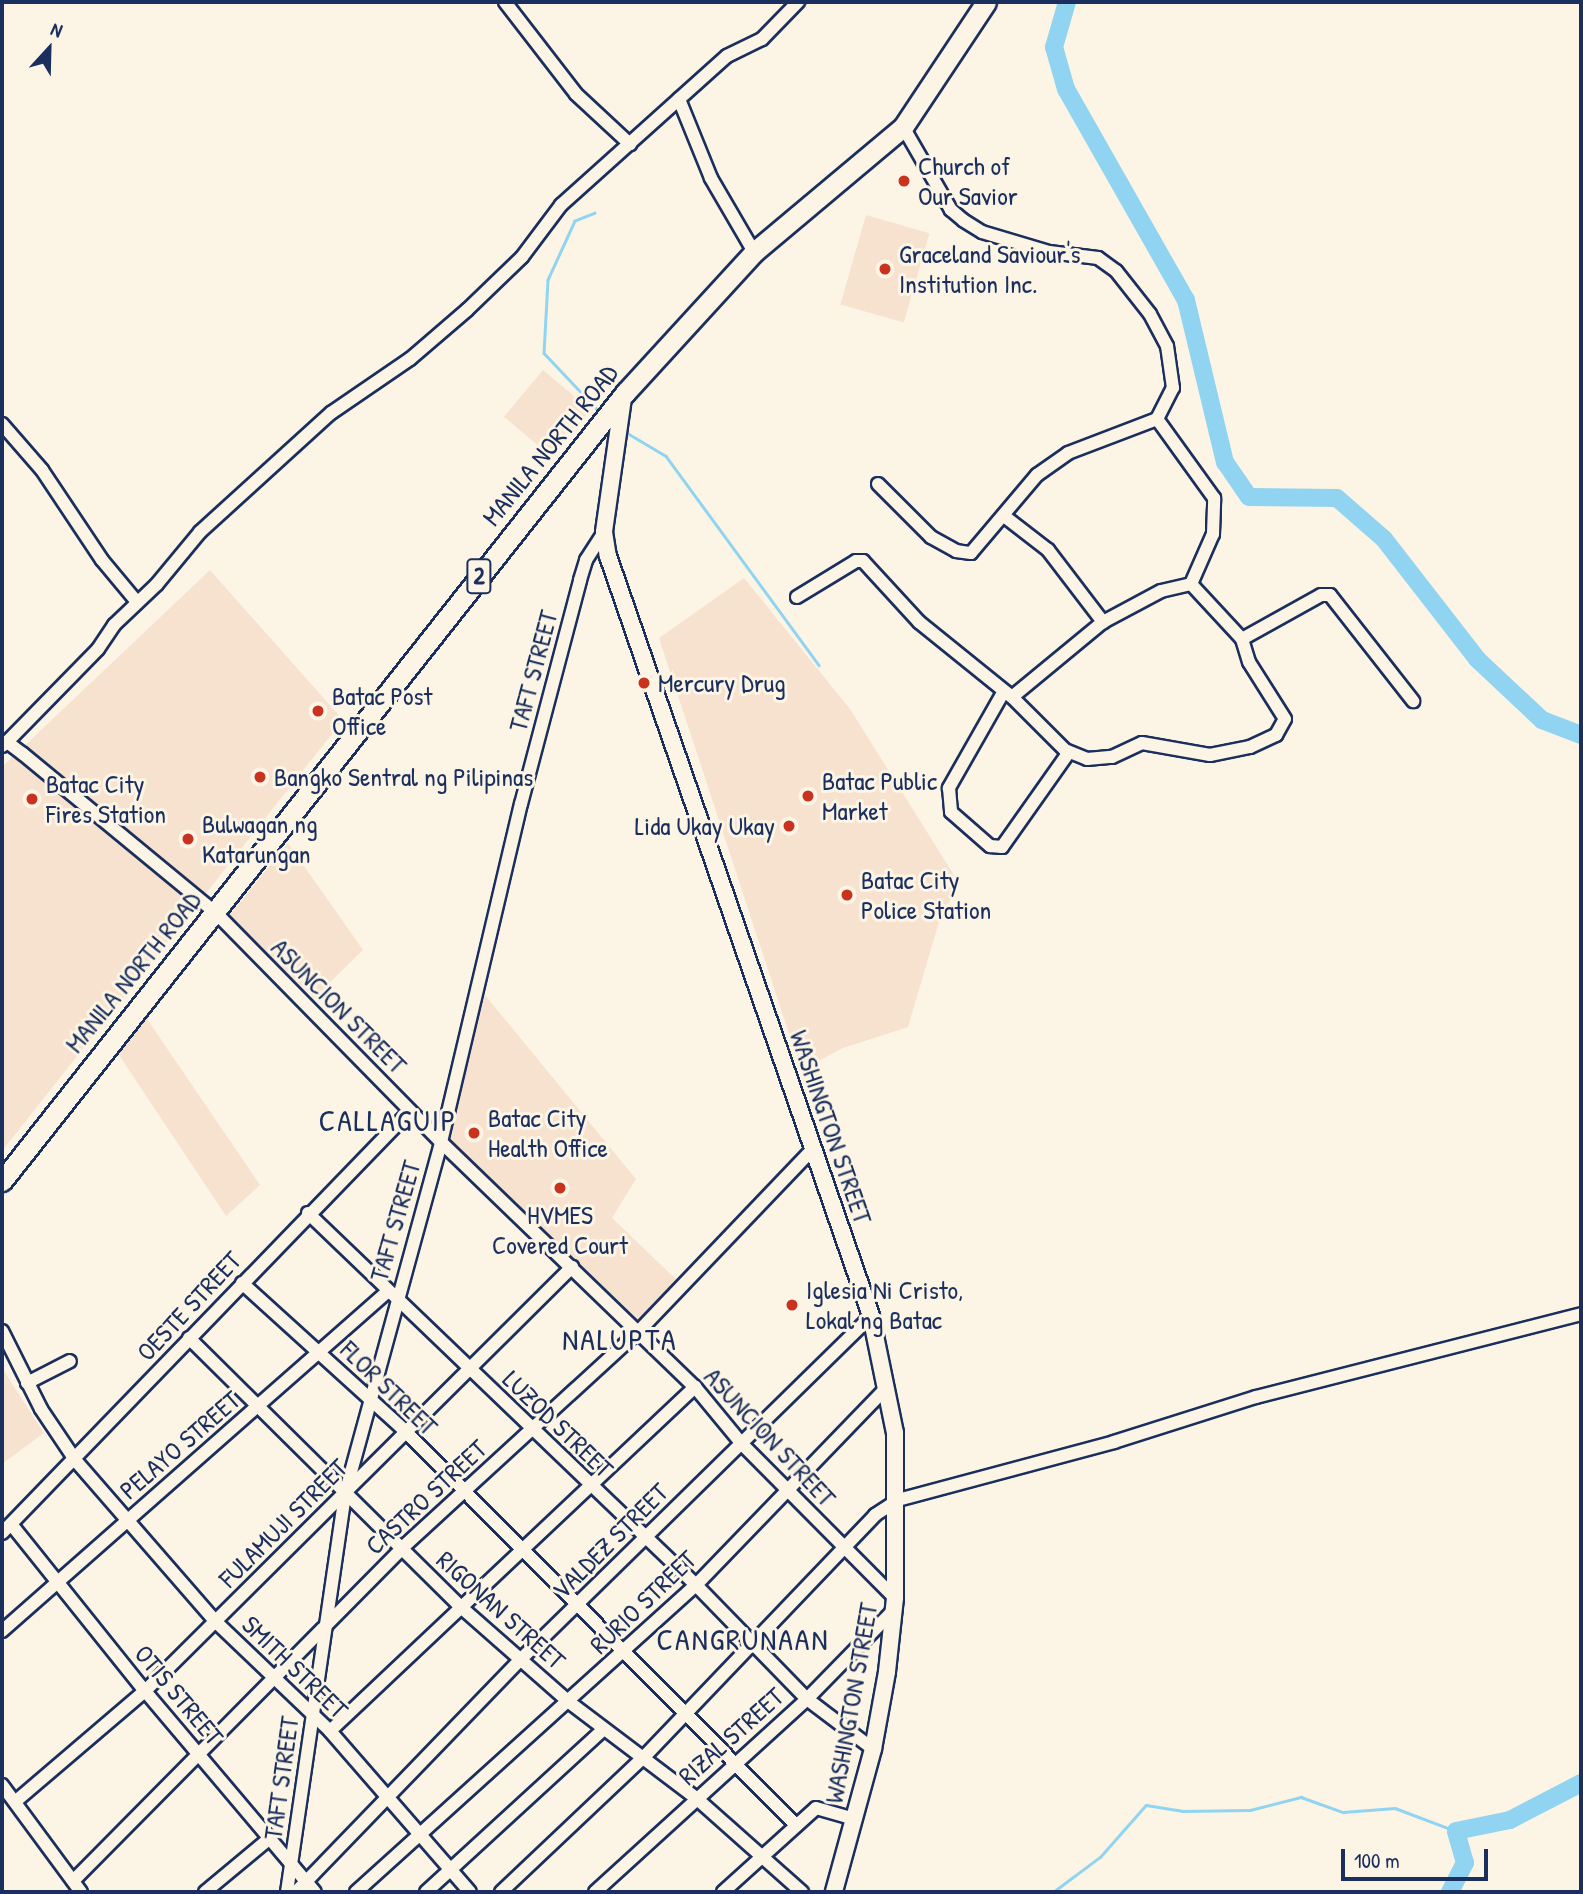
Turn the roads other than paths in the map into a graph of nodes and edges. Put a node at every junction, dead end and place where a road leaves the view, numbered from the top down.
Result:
1 (505, 2) edge
2 (798, 2) edge
3 (986, 2) edge
4 (679, 99) junction
5 (903, 127) junction
6 (630, 144) junction
7 (754, 252) junction
8 (625, 393) junction
9 (1157, 419) junction
10 (2, 424) edge
11 (878, 484) dead end
12 (1004, 516) junction
13 (604, 532) junction
14 (1191, 584) junction
15 (797, 597) dead end
16 (136, 602) junction
17 (1103, 622) junction
18 (1242, 639) junction
19 (1008, 694) junction
20 (1413, 701) dead end
21 (4, 744) edge
22 (1069, 752) junction
23 (215, 912) junction
24 (410, 1111) junction
25 (441, 1142) junction
26 (812, 1150) junction
27 (2, 1181) edge
28 (308, 1213) junction
29 (572, 1267) junction
30 (242, 1283) junction
31 (387, 1292) junction
32 (397, 1301) junction
33 (1581, 1314) edge
34 (871, 1316) junction
35 (2, 1331) edge
36 (637, 1333) junction
37 (189, 1338) junction
38 (317, 1351) junction
39 (70, 1361) dead end
40 (467, 1368) junction
41 (27, 1383) junction
42 (695, 1387) junction
43 (887, 1387) junction
44 (372, 1402) junction
45 (257, 1408) junction
46 (405, 1431) junction
47 (531, 1431) junction
48 (742, 1444) junction
49 (76, 1461) junction
50 (590, 1486) junction
51 (786, 1490) junction
52 (462, 1493) junction
53 (345, 1494) junction
54 (898, 1500) junction
55 (129, 1520) junction
56 (7, 1529) edge
57 (644, 1540) junction
58 (401, 1549) junction
59 (844, 1549) junction
60 (523, 1553) junction
61 (59, 1583) junction
62 (696, 1585) junction
63 (895, 1604) junction
64 (462, 1608) junction
65 (576, 1608) junction
66 (215, 1621) junction
67 (326, 1626) junction
68 (2, 1632) edge
69 (755, 1643) junction
70 (624, 1653) junction
71 (521, 1659) junction
72 (272, 1679) junction
73 (145, 1691) junction
74 (807, 1699) junction
75 (569, 1702) junction
76 (314, 1714) junction
77 (686, 1714) junction
78 (604, 1728) junction
79 (330, 1731) junction
80 (873, 1749) junction
81 (197, 1751) junction
82 (644, 1757) junction
83 (737, 1761) junction
84 (2, 1785) edge
85 (389, 1796) junction
86 (696, 1798) junction
87 (16, 1801) junction
88 (855, 1819) junction
89 (797, 1826) junction
90 (421, 1834) junction
91 (270, 1838) junction
92 (762, 1861) junction
93 (291, 1865) junction
94 (452, 1868) junction
95 (73, 1881) junction
96 (306, 1881) junction
97 (81, 1892) edge
98 (205, 1892) edge
99 (287, 1892) edge
100 (296, 1892) edge
101 (315, 1892) edge
102 (356, 1892) edge
103 (426, 1892) edge
104 (470, 1892) edge
105 (501, 1892) edge
106 (595, 1892) edge
107 (723, 1892) edge
108 (802, 1892) edge
109 (834, 1892) edge

1 - 6 street
2 - 4 street
3 - 5 highway, MANILA NORTH ROAD / 2
4 - 6 street
4 - 7 street
5 - 7 highway, MANILA NORTH ROAD / 2
5 - 9 street
6 - 16 street
7 - 8 highway, MANILA NORTH ROAD / 2
8 - 13 main road, WASHINGTON STREET
8 - 23 highway, MANILA NORTH ROAD / 2
9 - 12 street
9 - 14 street
10 - 16 street
11 - 12 street
12 - 17 street
13 - 25 street, TAFT STREET
13 - 26 main road, WASHINGTON STREET
14 - 17 street
14 - 18 street
15 - 19 street
16 - 21 street
17 - 19 street
18 - 20 street
18 - 22 street
19 - 22 street
19 - 22 street
21 - 23 street, ASUNCION STREET
23 - 24 street, ASUNCION STREET
23 - 27 highway, MANILA NORTH ROAD / 2
24 - 25 street, ASUNCION STREET
24 - 28 street, OESTE STREET
25 - 29 street, ASUNCION STREET
25 - 32 street, TAFT STREET
26 - 34 main road, WASHINGTON STREET
26 - 36 street, CASTRO STREET
28 - 30 street, OESTE STREET
28 - 31 street, LUZOD STREET
29 - 36 street, ASUNCION STREET
29 - 40 street, FULAMUJI STREET
30 - 37 street, OESTE STREET
30 - 38 street, FLOR STREET
31 - 32 street, LUZOD STREET
31 - 38 street, PELAYO STREET
32 - 40 street, LUZOD STREET
32 - 44 street, TAFT STREET
33 - 54 street
34 - 43 main road, WASHINGTON STREET
34 - 48 street, VALDEZ STREET
35 - 41 street, SMITH STREET
36 - 42 street, ASUNCION STREET
36 - 47 street, CASTRO STREET
37 - 45 street, RIGONAN STREET
37 - 49 street, OESTE STREET
38 - 44 street, FLOR STREET
38 - 45 street, PELAYO STREET
39 - 41 street
40 - 46 street, FULAMUJI STREET
40 - 47 street, LUZOD STREET
41 - 49 street, SMITH STREET
42 - 48 street, ASUNCION STREET
42 - 50 street
43 - 51 street, RURIO STREET
43 - 54 main road, WASHINGTON STREET
44 - 46 street, FLOR STREET
44 - 53 street, TAFT STREET
45 - 53 street, RIGONAN STREET
45 - 55 street, PELAYO STREET
46 - 52 street, FLOR STREET
46 - 53 street, FULAMUJI STREET
47 - 50 street, LUZOD STREET
47 - 52 street, CASTRO STREET
48 - 51 street, ASUNCION STREET
48 - 57 street, VALDEZ STREET
49 - 55 street, SMITH STREET
49 - 56 street, OESTE STREET
50 - 57 street, LUZOD STREET
50 - 60 street
51 - 59 street, ASUNCION STREET
51 - 62 street, RURIO STREET
52 - 58 street, CASTRO STREET
52 - 60 street, FLOR STREET
53 - 58 street, RIGONAN STREET
53 - 66 street, FULAMUJI STREET
53 - 67 street, TAFT STREET
54 - 59 street
54 - 63 main road, WASHINGTON STREET
55 - 61 street, PELAYO STREET
55 - 66 street, SMITH STREET
56 - 61 street, OTIS STREET
57 - 62 street, LUZOD STREET
57 - 65 street, VALDEZ STREET
58 - 64 street, RIGONAN STREET
58 - 67 street, CASTRO STREET
59 - 63 street, ASUNCION STREET
59 - 69 street
60 - 64 street
60 - 65 street, FLOR STREET
61 - 68 street, PELAYO STREET
61 - 73 street, OTIS STREET
62 - 69 street, LUZOD STREET
62 - 70 street, RURIO STREET
63 - 74 street, RIZAL STREET
63 - 80 main road, WASHINGTON STREET
64 - 71 street, RIGONAN STREET
64 - 79 street
65 - 70 street, FLOR STREET
65 - 71 street, VALDEZ STREET
66 - 72 street, SMITH STREET
66 - 73 street, FULAMUJI STREET
67 - 72 street, CASTRO STREET
67 - 76 street, TAFT STREET
69 - 74 street, LUZOD STREET
69 - 77 street
70 - 75 street, RURIO STREET
70 - 77 street, FLOR STREET
71 - 75 street, RIGONAN STREET
71 - 85 street, VALDEZ STREET
72 - 76 street, SMITH STREET
72 - 81 street, CASTRO STREET
73 - 81 street, OTIS STREET
73 - 87 street, FULAMUJI STREET
74 - 80 street, LUZOD STREET
74 - 83 street, RIZAL STREET
75 - 78 street, RIGONAN STREET
75 - 90 street, RURIO STREET
76 - 79 street, SMITH STREET
76 - 93 street, TAFT STREET
77 - 82 street
77 - 83 street, FLOR STREET
78 - 82 street, RIGONAN STREET
78 - 94 street
79 - 85 street, SMITH STREET
80 - 88 main road, WASHINGTON STREET
81 - 91 street, OTIS STREET
81 - 95 street, CASTRO STREET
82 - 86 street, RIGONAN STREET
82 - 105 street
83 - 86 street, RIZAL STREET
83 - 89 street, FLOR STREET
84 - 87 street
85 - 90 street, SMITH STREET
85 - 96 street, VALDEZ STREET
86 - 92 street, RIGONAN STREET
86 - 106 street, RIZAL STREET
87 - 95 street
88 - 89 street
88 - 109 main road, WASHINGTON STREET
89 - 92 street
90 - 94 street, SMITH STREET
90 - 102 street, RURIO STREET
91 - 93 street, OTIS STREET
91 - 98 street
92 - 107 street
92 - 108 street, RIGONAN STREET
93 - 96 street, OTIS STREET
93 - 99 street, TAFT STREET
94 - 103 street
94 - 104 street, SMITH STREET
95 - 97 street
96 - 100 street, VALDEZ STREET
96 - 101 street, OTIS STREET

